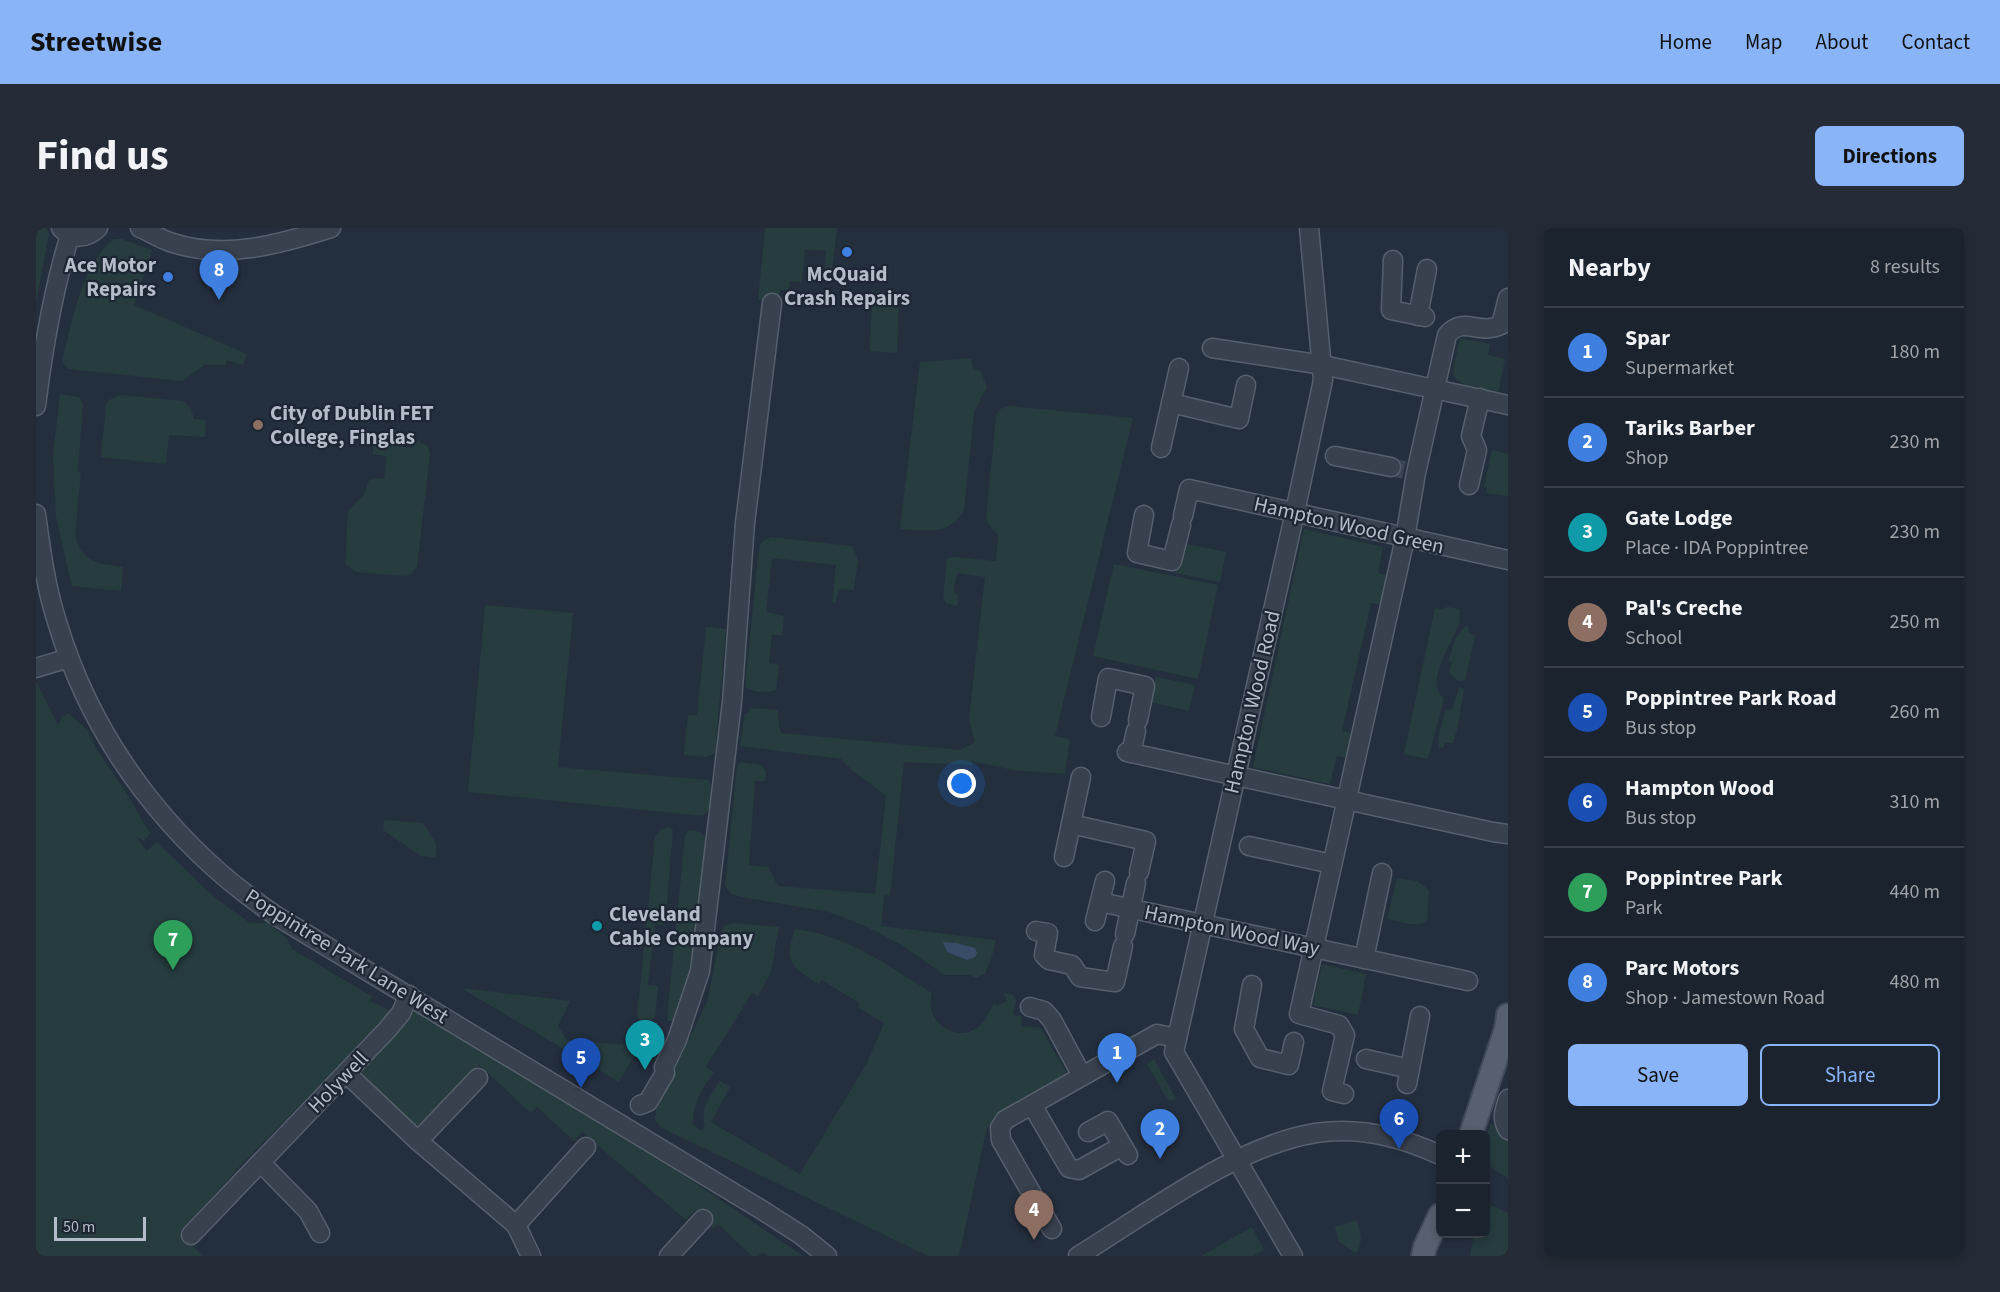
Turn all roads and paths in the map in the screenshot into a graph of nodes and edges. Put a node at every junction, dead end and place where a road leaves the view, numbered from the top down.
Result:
1 (98, 228) edge
2 (141, 228) edge
3 (331, 228) edge
4 (1309, 228) edge
5 (65, 232) edge
6 (1393, 260) dead end
7 (1427, 269) dead end
8 (1508, 298) edge
9 (772, 303) dead end
10 (1433, 320) junction
11 (41, 343) edge
12 (1212, 348) dead end
13 (1252, 354) junction
14 (1323, 365) junction
15 (1179, 368) dead end
16 (1436, 388) junction
17 (1480, 398) junction
18 (1171, 403) junction
19 (1508, 405) edge
20 (36, 406) edge
21 (1161, 448) dead end
22 (1323, 453) junction
23 (1404, 470) junction
24 (1469, 485) dead end
25 (1295, 512) junction
26 (36, 513) edge
27 (1144, 515) dead end
28 (1404, 538) junction
29 (1508, 560) edge
30 (69, 658) junction
31 (36, 668) edge
32 (1101, 717) dead end
33 (1235, 776) junction
34 (1081, 777) dead end
35 (1346, 800) junction
36 (1071, 824) junction
37 (1508, 834) edge
38 (1236, 843) junction
39 (1064, 857) dead end
40 (1332, 864) junction
41 (1382, 873) dead end
42 (1105, 881) dead end
43 (1100, 902) junction
44 (1131, 909) junction
45 (1095, 921) dead end
46 (1203, 923) junction
47 (1036, 931) dead end
48 (1313, 948) junction
49 (1364, 959) junction
50 (1468, 981) dead end
51 (1252, 985) dead end
52 (409, 995) junction
53 (1030, 1008) dead end
54 (1508, 1015) edge
55 (1420, 1016) dead end
56 (1296, 1029) junction
57 (1177, 1038) junction
58 (1354, 1056) junction
59 (346, 1073) junction
60 (1082, 1076) junction
61 (478, 1078) dead end
62 (1344, 1094) dead end
63 (1508, 1099) edge
64 (1032, 1105) junction
65 (627, 1128) junction
66 (1472, 1130) edge
67 (1508, 1130) edge
68 (1088, 1132) dead end
69 (418, 1140) junction
70 (586, 1148) dead end
71 (1436, 1153) edge
72 (1236, 1160) junction
73 (261, 1163) junction
74 (703, 1219) dead end
75 (1436, 1224) edge
76 (516, 1225) junction
77 (1052, 1229) dead end
78 (320, 1233) dead end
79 (190, 1235) dead end
80 (1437, 1238) edge
81 (1086, 1254) edge
82 (531, 1256) edge
83 (669, 1256) edge
84 (827, 1256) edge
85 (1293, 1256) edge
86 (1423, 1256) edge
87 (1435, 1256) edge

1 - 5 street
2 - 3 street
4 - 14 street, Hampton Wood Road
5 - 11 street
6 - 10 street
7 - 10 street
8 - 10 street
9 - 65 street
10 - 16 street
11 - 20 street
12 - 13 street
13 - 14 street
13 - 18 street
14 - 16 street
14 - 22 street, Hampton Wood Road
15 - 18 street
16 - 17 street
16 - 23 street
17 - 19 street
17 - 24 street
18 - 21 street
22 - 23 street
22 - 25 street, Hampton Wood Road
23 - 28 street
25 - 27 street, Hampton Wood Green
25 - 28 street, Hampton Wood Green
25 - 33 street, Hampton Wood Road
26 - 30 street, Poppintree Park Lane West
28 - 29 street, Hampton Wood Green
28 - 35 street
30 - 31 street
30 - 52 street, Poppintree Park Lane West
32 - 33 street
33 - 35 street
33 - 38 street, Hampton Wood Road
34 - 36 street
35 - 37 street
35 - 40 street
36 - 39 street
36 - 44 street
38 - 40 street
38 - 46 street, Hampton Wood Road
40 - 48 street
41 - 49 street
42 - 43 street
43 - 44 street, Hampton Wood Way
43 - 45 street
44 - 46 street, Hampton Wood Way
44 - 47 street
46 - 48 street, Hampton Wood Way
46 - 57 street, Hampton Wood Road
48 - 49 street, Hampton Wood Way
48 - 56 street
49 - 50 street, Hampton Wood Way
51 - 56 street
52 - 59 street, Holywell
52 - 65 street, Poppintree Park Lane West
53 - 60 street
54 - 66 main road
55 - 58 street
56 - 58 street
57 - 60 street
57 - 72 street, Hampton Wood Road
58 - 62 street
59 - 69 street
59 - 73 street, Holywell
60 - 64 street
61 - 69 street
63 - 67 street
64 - 68 street
64 - 77 street
65 - 84 street, Poppintree Park Lane West
69 - 76 street
70 - 76 street
71 - 72 street
72 - 81 street
72 - 85 street, Hampton Wood Road
73 - 78 street
73 - 79 street, Holywell
74 - 83 street
75 - 86 main road
76 - 82 street
80 - 87 main road

